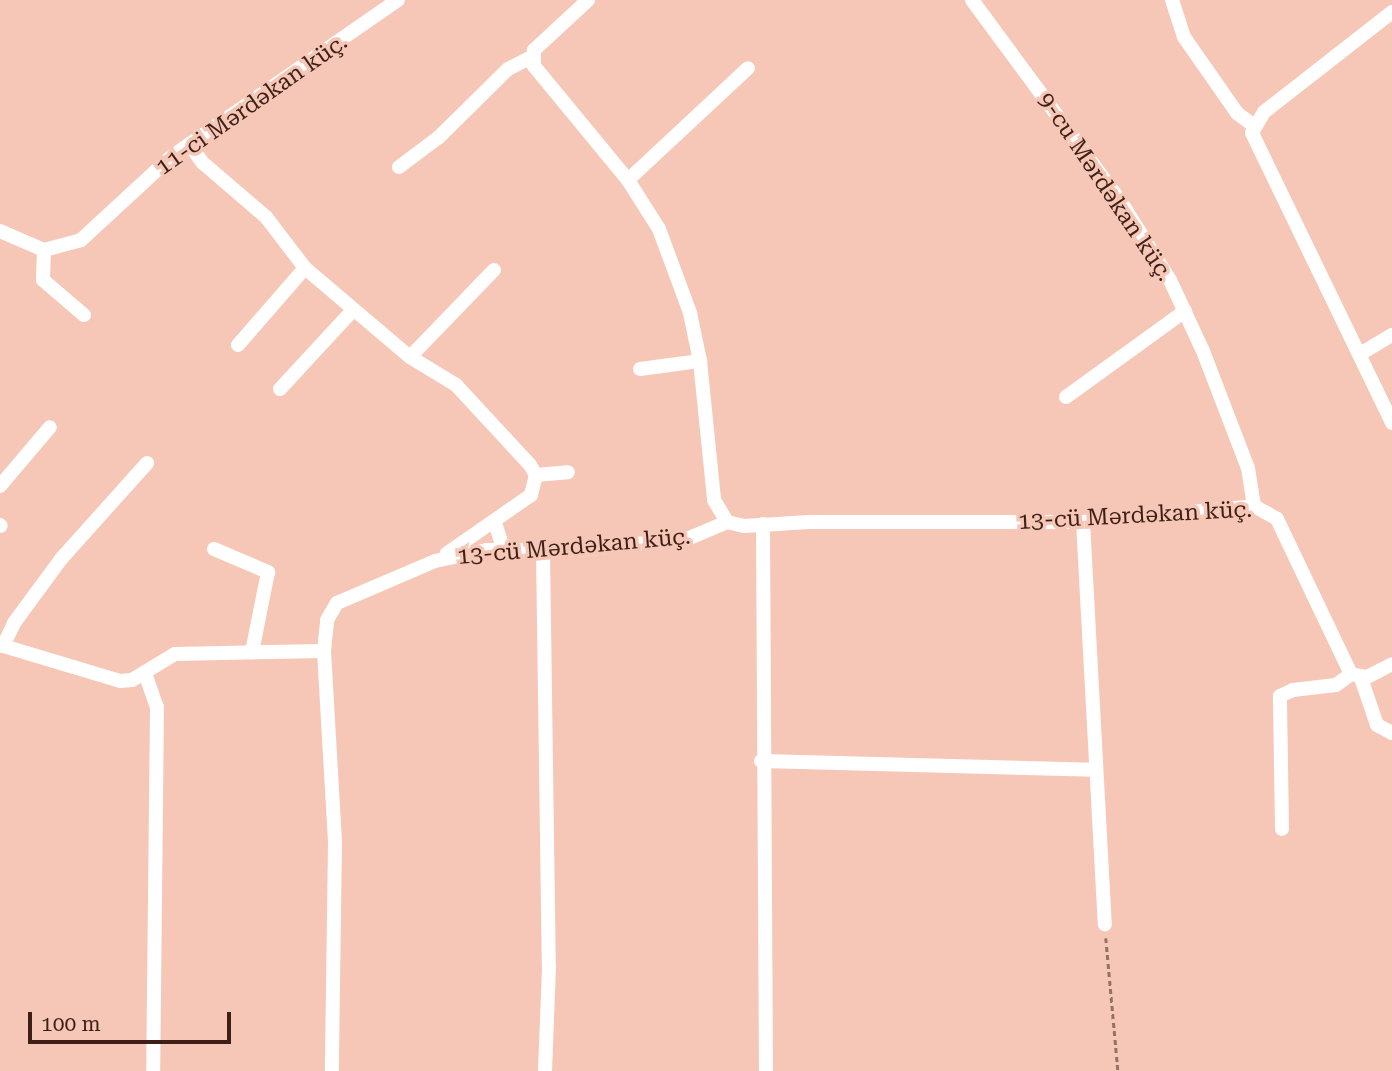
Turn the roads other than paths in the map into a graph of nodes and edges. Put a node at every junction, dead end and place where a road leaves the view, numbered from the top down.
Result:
1 (398, 0) edge
2 (588, 0) edge
3 (972, 0) edge
4 (1172, 0) edge
5 (1392, 12) edge
6 (531, 57) junction
7 (748, 68) dead end
8 (1253, 125) junction
9 (189, 144) junction
10 (399, 167) dead end
11 (628, 180) junction
12 (0, 231) edge
13 (44, 250) junction
14 (305, 268) junction
15 (494, 270) dead end
16 (353, 310) junction
17 (1185, 311) junction
18 (84, 315) dead end
19 (1392, 335) edge
20 (238, 345) dead end
21 (1360, 354) junction
22 (410, 357) junction
23 (700, 361) junction
24 (640, 369) dead end
25 (279, 389) dead end
26 (1066, 397) dead end
27 (1392, 423) edge
28 (50, 427) dead end
29 (147, 463) dead end
30 (568, 472) dead end
31 (536, 475) junction
32 (0, 486) edge
33 (1254, 506) junction
34 (727, 522) junction
35 (1083, 522) junction
36 (495, 523) junction
37 (763, 524) junction
38 (214, 549) dead end
39 (504, 550) junction
40 (543, 551) junction
41 (435, 561) junction
42 (1, 646) edge
43 (252, 652) junction
44 (324, 652) junction
45 (1392, 664) edge
46 (145, 673) junction
47 (1356, 676) junction
48 (1392, 733) edge
49 (761, 761) junction
50 (1094, 770) junction
51 (1282, 829) dead end
52 (1105, 924) road end
53 (153, 1071) edge
54 (332, 1071) edge
55 (545, 1071) edge
56 (765, 1071) edge

1 - 9 street, 11-ci Mərdəkan küç.
2 - 6 street
3 - 17 street, 9-cu Mərdəkan küç.
4 - 8 street
5 - 8 street
6 - 10 street
6 - 11 street
7 - 11 street
8 - 21 street
9 - 13 street, 11-ci Mərdəkan küç.
9 - 14 street
11 - 23 street
12 - 13 street
13 - 18 street
14 - 16 street
14 - 20 street
15 - 22 street
16 - 22 street
16 - 25 street
17 - 26 street
17 - 33 street, 9-cu Mərdəkan küç.
19 - 21 street
21 - 27 street
22 - 31 street
23 - 24 street
23 - 34 street
28 - 32 street
29 - 42 street
30 - 31 street
31 - 36 street
33 - 35 street, 13-cü Mərdəkan küç.
33 - 47 street, 13-cü Mərdəkan küç.
34 - 37 street, 13-cü Mərdəkan küç.
34 - 40 street, 13-cü Mərdəkan küç.
35 - 37 street, 13-cü Mərdəkan küç.
35 - 50 street
36 - 39 street
36 - 41 street
37 - 49 street
38 - 43 street
39 - 40 street, 13-cü Mərdəkan küç.
39 - 41 street, 13-cü Mərdəkan küç.
40 - 55 street
41 - 44 street, 13-cü Mərdəkan küç.
42 - 46 street
43 - 44 street
43 - 46 street
44 - 54 street, 13-cü Mərdəkan küç.
45 - 47 street
46 - 53 street
47 - 48 street, 13-cü Mərdəkan küç.
47 - 51 street
49 - 50 street
49 - 56 street
50 - 52 street

